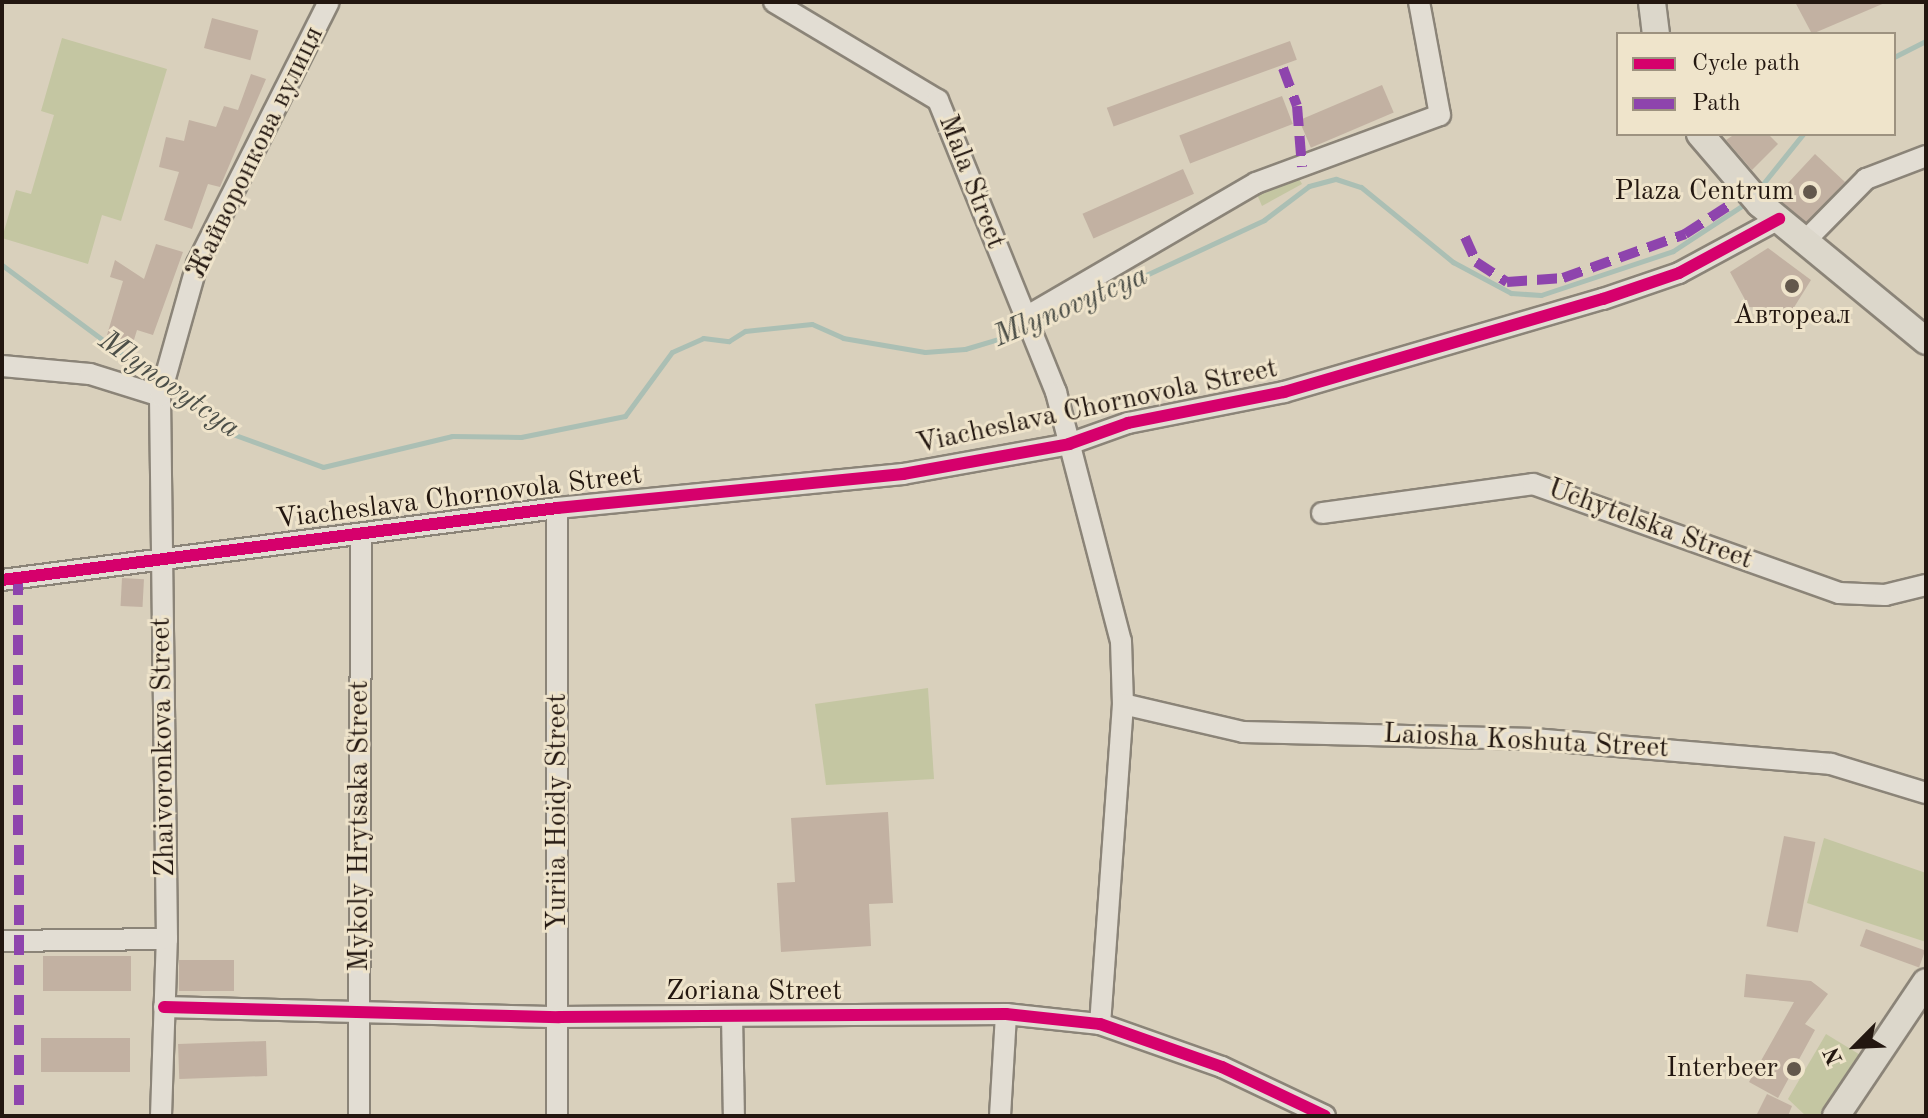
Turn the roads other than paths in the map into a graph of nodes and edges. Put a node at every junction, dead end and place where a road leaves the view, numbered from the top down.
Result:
1 (329, 2) edge
2 (774, 2) edge
3 (1419, 2) edge
4 (1652, 2) edge
5 (1656, 32) edge
6 (1702, 136) edge
7 (1926, 156) edge
8 (1760, 203) junction
9 (1806, 240) junction
10 (1024, 318) junction
11 (1924, 337) edge
12 (2, 366) edge
13 (160, 396) junction
14 (1069, 444) junction
15 (557, 508) junction
16 (1322, 513) dead end
17 (361, 536) junction
18 (159, 556) junction
19 (2, 580) edge
20 (1926, 585) edge
21 (1123, 704) junction
22 (1926, 793) edge
23 (167, 939) junction
24 (2, 941) edge
25 (1926, 982) edge
26 (164, 1007) junction
27 (360, 1014) junction
28 (1006, 1014) junction
29 (732, 1016) junction
30 (559, 1017) junction
31 (1100, 1024) junction
32 (161, 1116) edge
33 (359, 1116) edge
34 (557, 1116) edge
35 (734, 1116) edge
36 (1000, 1116) edge
37 (1325, 1116) edge
38 (1836, 1116) edge

1 - 13 street, Жайворонкова вулиця
2 - 10 street, Mala Street
3 - 10 street
4 - 5 main road
6 - 8 main road
7 - 9 street
8 - 9 main road
8 - 14 street, Viacheslava Chornovola Street
9 - 11 main road
10 - 14 street, Mala Street
12 - 13 street
13 - 18 street, Zhaivoronkova Street
14 - 15 street, Viacheslava Chornovola Street
14 - 21 street, Mala Street
15 - 17 street, Viacheslava Chornovola Street
15 - 30 street, Yuriia Hoidy Street
16 - 20 street, Uchytelska Street
17 - 18 street, Viacheslava Chornovola Street
17 - 27 street, Mykoly Hrytsaka Street
18 - 19 street
18 - 23 street, Zhaivoronkova Street
21 - 22 street, Laiosha Koshuta Street
21 - 31 street, Mala Street
23 - 24 street
23 - 26 street, Zhaivoronkova Street
25 - 38 main road
26 - 27 street, Zoriana Street
26 - 32 street, Zhaivoronkova Street
27 - 30 street, Zoriana Street
27 - 33 street, Mykoly Hrytsaka Street
28 - 29 street, Zoriana Street
28 - 31 street, Zoriana Street
28 - 36 street
29 - 30 street, Zoriana Street
29 - 35 street
30 - 34 street, Yuriia Hoidy Street
31 - 37 street, Zoriana Street

